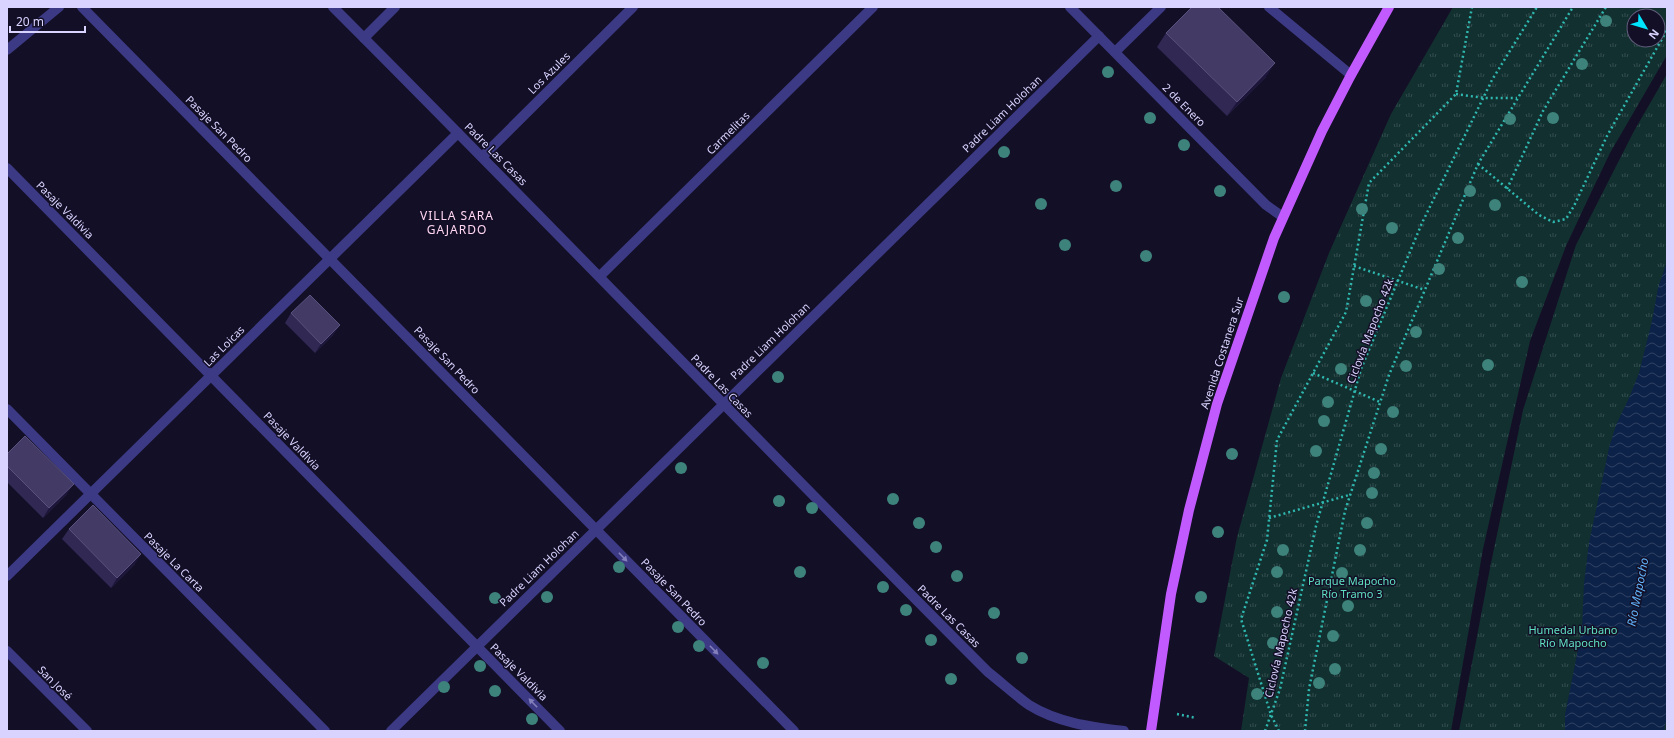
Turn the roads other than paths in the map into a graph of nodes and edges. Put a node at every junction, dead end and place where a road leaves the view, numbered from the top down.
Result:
1 (59, 7) edge
2 (82, 7) edge
3 (332, 7) edge
4 (395, 7) edge
5 (633, 7) edge
6 (873, 7) edge
7 (1070, 7) edge
8 (1161, 7) edge
9 (1269, 7) edge
10 (1389, 7) edge
11 (1099, 36) junction
12 (364, 38) junction
13 (7, 50) edge
14 (1116, 52) junction
15 (1351, 75) junction
16 (458, 133) junction
17 (482, 157) junction
18 (7, 168) edge
19 (1283, 217) junction
20 (330, 259) junction
21 (600, 276) junction
22 (211, 375) junction
23 (723, 404) junction
24 (7, 409) edge
25 (90, 494) junction
26 (596, 530) junction
27 (7, 576) edge
28 (477, 646) junction
29 (7, 651) edge
30 (1081, 728) edge
31 (87, 731) edge
32 (324, 731) edge
33 (391, 731) edge
34 (560, 731) edge
35 (794, 731) edge
36 (1124, 731) edge
37 (1151, 731) edge

1 - 13 street
2 - 20 street, Pasaje San Pedro
3 - 12 street, Padre Las Casas
4 - 12 street
5 - 17 street, Los Azules
6 - 21 street, Carmelitas
7 - 11 street, 2 de Enero
8 - 14 street
9 - 15 street
10 - 15 main road, Avenida Costanera Sur
11 - 14 street, 2 de Enero
11 - 23 street, Padre Liam Holohan
12 - 16 street, Padre Las Casas
14 - 19 street, 2 de Enero
15 - 19 main road, Avenida Costanera Sur
16 - 17 street, Padre Las Casas
16 - 20 street, Las Loicas
17 - 21 street, Padre Las Casas
18 - 22 street, Pasaje Valdivia
19 - 37 main road, Avenida Costanera Sur
20 - 22 street, Las Loicas
20 - 26 street, Pasaje San Pedro
21 - 23 street, Padre Las Casas
22 - 25 street, Las Loicas
22 - 28 street, Pasaje Valdivia
23 - 26 street, Padre Liam Holohan
23 - 30 street, Padre Las Casas
24 - 25 street, Pasaje La Carta
25 - 27 street, Las Loicas
25 - 32 street, Pasaje La Carta
26 - 28 street, Padre Liam Holohan
26 -> 35 street, Pasaje San Pedro
28 - 33 street, Padre Liam Holohan
34 -> 28 street, Pasaje Valdivia
29 - 31 street, San José
30 - 36 street, Padre Las Casas

